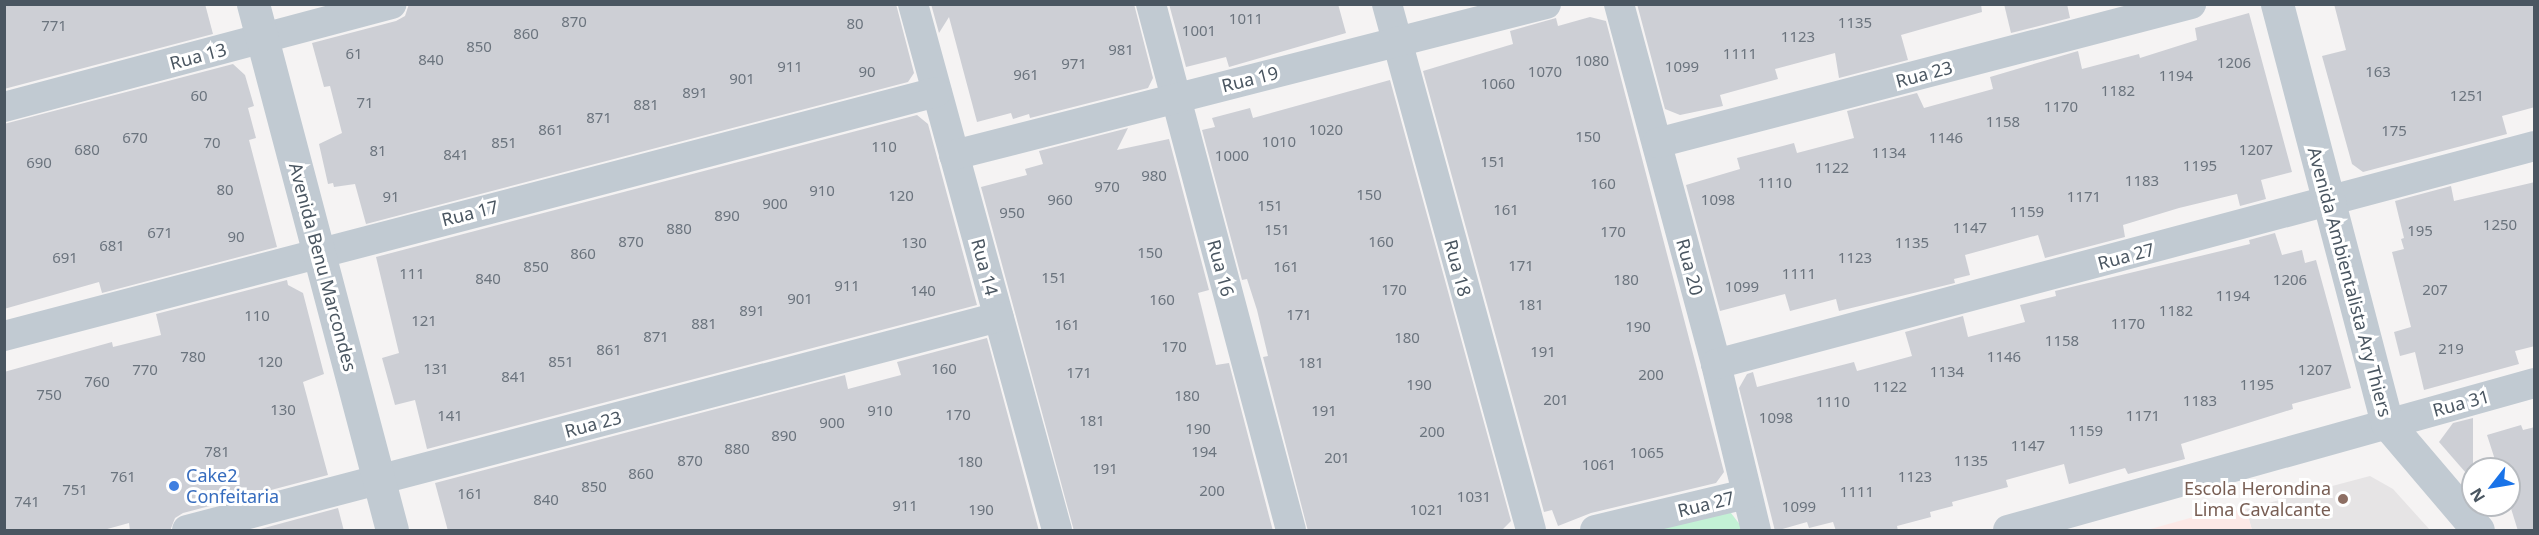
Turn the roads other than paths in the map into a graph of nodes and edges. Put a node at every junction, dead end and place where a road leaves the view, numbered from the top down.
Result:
1 (253, 4) edge
2 (392, 4) edge
3 (913, 4) edge
4 (1151, 4) edge
5 (1387, 4) edge
6 (1546, 4) edge
7 (1619, 4) edge
8 (2191, 4) edge
9 (2277, 4) edge
10 (262, 39) junction
11 (1396, 43) junction
12 (937, 92) junction
13 (1176, 98) junction
14 (4, 106) edge
15 (1657, 143) junction
16 (2535, 146) edge
17 (954, 155) junction
18 (2329, 203) junction
19 (318, 252) junction
20 (999, 317) junction
21 (4, 336) edge
22 (1716, 364) junction
23 (2535, 383) edge
24 (2387, 423) junction
25 (379, 481) junction
26 (1746, 494) junction
27 (1055, 530) edge
28 (187, 531) edge
29 (392, 531) edge
30 (1291, 531) edge
31 (1531, 531) edge
32 (1595, 531) edge
33 (1756, 531) edge
34 (2008, 531) edge
35 (2478, 531) edge

1 - 10 street, Avenida Benu Marcondes
2 - 10 street, Rua 13
3 - 12 street, Rua 14
4 - 13 street, Rua 16
5 - 11 street, Rua 18
6 - 11 street, Rua 19
7 - 15 street, Rua 20
8 - 15 street, Rua 23
9 - 18 street, Avenida Ambientalista Ary Thiers
10 - 14 street, Rua 13
10 - 19 street, Avenida Benu Marcondes
11 - 13 street, Rua 19
11 - 31 street, Rua 18
12 - 17 street, Rua 14
12 - 19 street, Rua 17
13 - 17 street, Rua 19
13 - 30 street, Rua 16
15 - 22 street, Rua 20
16 - 18 street, Rua 27
17 - 20 street, Rua 14
18 - 22 street, Rua 27
18 - 24 street, Avenida Ambientalista Ary Thiers
19 - 21 street, Rua 17
19 - 25 street, Avenida Benu Marcondes
20 - 25 street, Rua 23
20 - 27 street, Rua 14
22 - 26 street, Rua 20
23 - 24 street, Rua 31
24 - 34 street, Rua 31
24 - 35 street, Avenida Ambientalista Ary Thiers
25 - 28 street, Rua 23
25 - 29 street, Avenida Benu Marcondes
26 - 32 street, Rua 27
26 - 33 street, Rua 20

